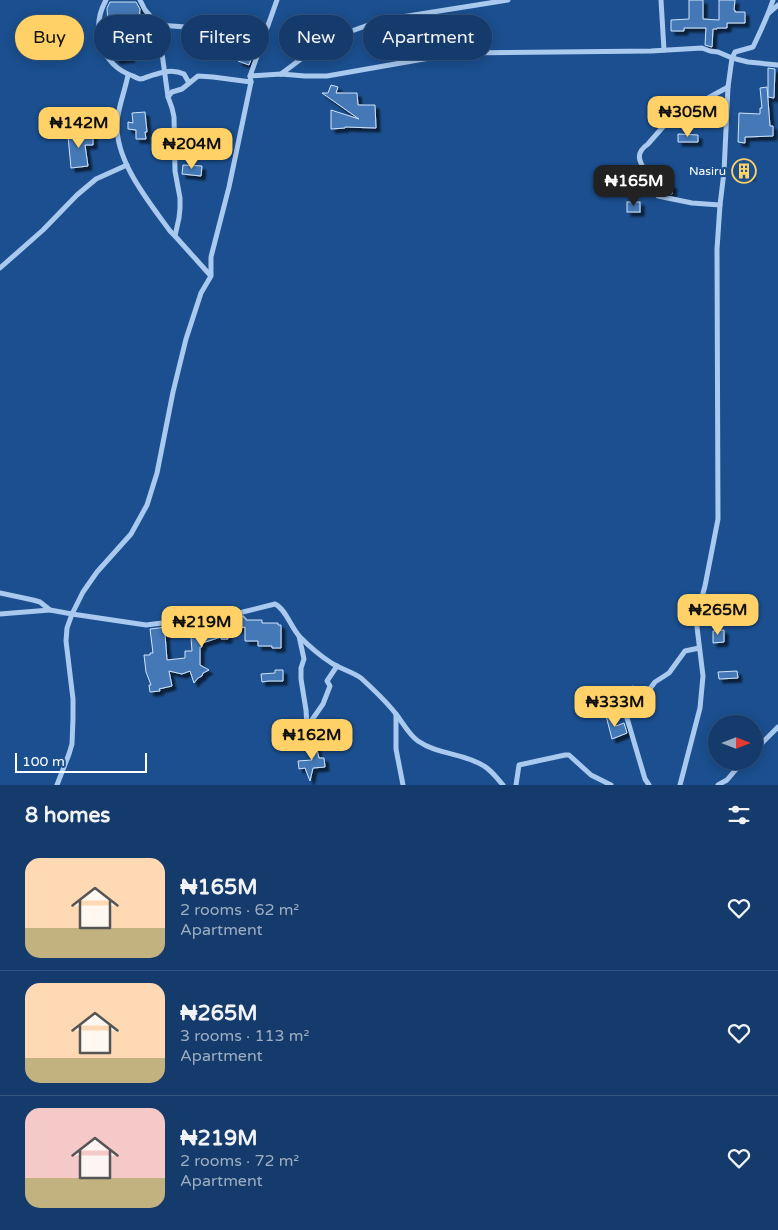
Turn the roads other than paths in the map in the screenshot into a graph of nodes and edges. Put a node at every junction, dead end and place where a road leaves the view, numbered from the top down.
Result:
1 (106, 0) edge
2 (140, 0) edge
3 (278, 0) edge
4 (508, 0) edge
5 (661, 0) edge
6 (773, 0) edge
7 (778, 5) edge
8 (769, 13) junction
9 (149, 15) edge
10 (269, 22) edge
11 (664, 50) junction
12 (732, 58) junction
13 (163, 60) edge
14 (256, 60) edge
15 (778, 65) edge
16 (165, 71) junction
17 (281, 74) junction
18 (128, 75) junction
19 (250, 79) junction
20 (190, 83) junction
21 (728, 87) junction
22 (168, 97) junction
23 (127, 165) junction
24 (720, 205) junction
25 (175, 236) junction
26 (0, 268) edge
27 (211, 276) junction
28 (0, 593) edge
29 (50, 610) junction
30 (0, 614) edge
31 (72, 614) junction
32 (298, 636) junction
33 (699, 648) junction
34 (337, 666) junction
35 (396, 714) junction
36 (778, 727) edge
37 (763, 742) edge
38 (735, 770) edge
39 (57, 785) edge
40 (402, 785) edge
41 (502, 785) edge
42 (516, 785) edge
43 (611, 785) edge
44 (649, 785) edge
45 (680, 785) edge
46 (718, 785) edge

1 - 18 street
2 - 9 street
3 - 10 street
4 - 17 street
5 - 11 street
6 - 8 street
7 - 8 street
8 - 12 street
11 - 12 street
11 - 17 street
12 - 15 street
12 - 21 street
13 - 16 street
14 - 19 street
16 - 18 street
16 - 20 street
16 - 22 street
17 - 19 street
18 - 23 street
19 - 20 street
19 - 27 street
20 - 22 street
21 - 24 street
21 - 24 street
22 - 25 street
23 - 25 street
23 - 26 street
24 - 33 street
25 - 27 street
27 - 31 street
28 - 29 street
29 - 30 street
29 - 31 street
31 - 32 street
31 - 39 street
32 - 34 street
32 - 34 street
33 - 44 street
33 - 45 street
34 - 35 street
35 - 40 street
35 - 41 street
36 - 37 street
38 - 46 street
42 - 43 street

